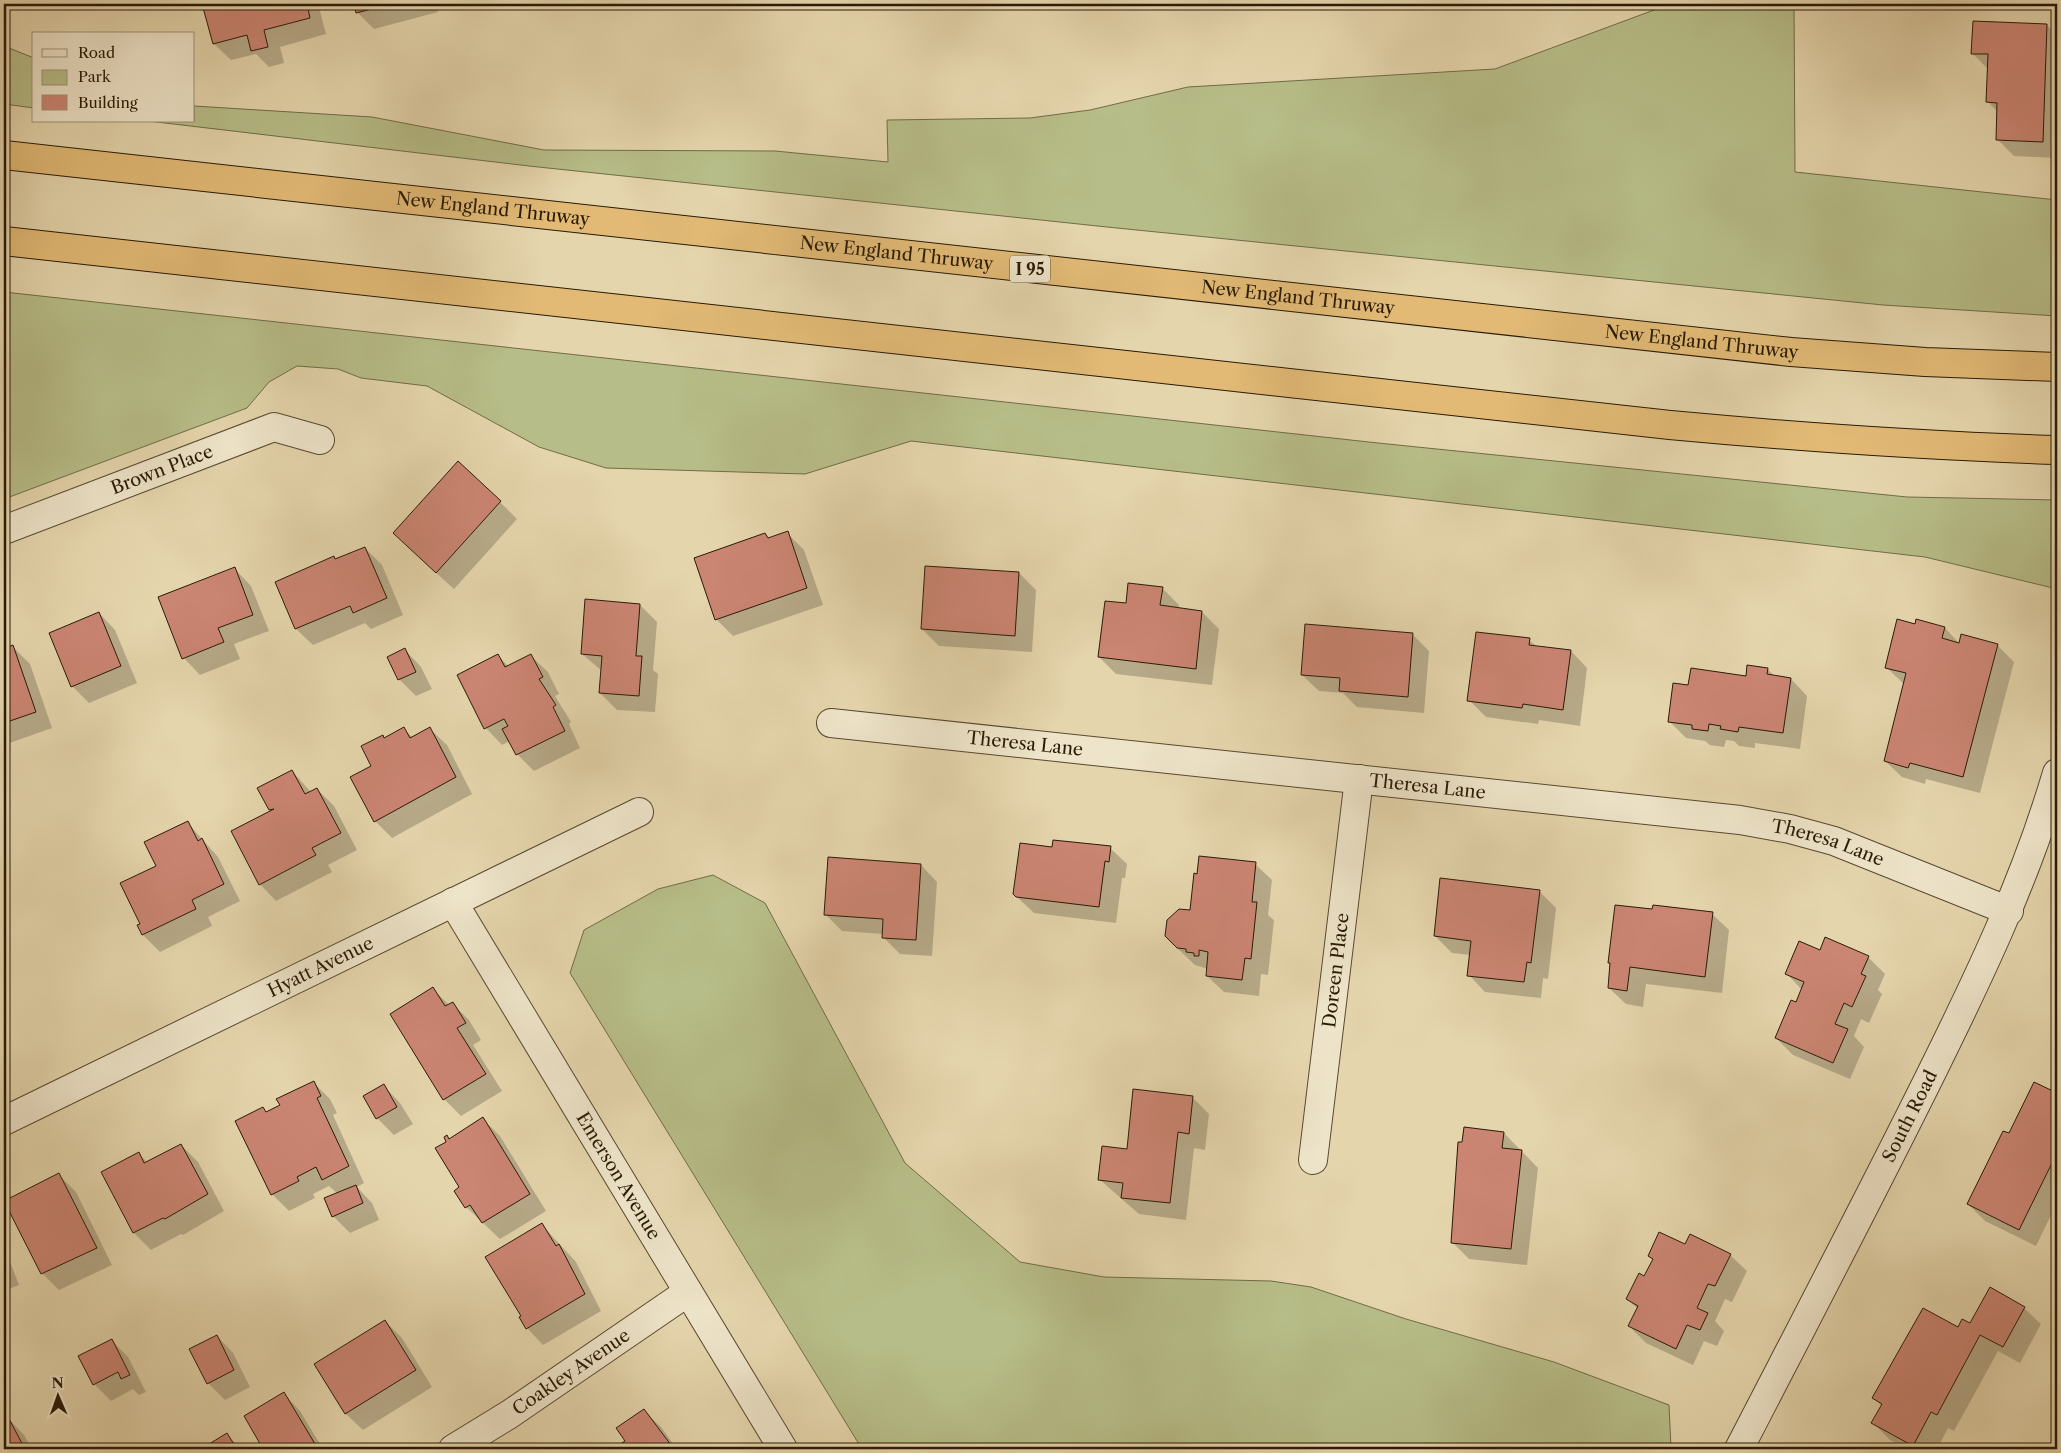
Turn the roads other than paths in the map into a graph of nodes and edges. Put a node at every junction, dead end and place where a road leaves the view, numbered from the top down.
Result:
1 (4, 155) edge
2 (4, 241) edge
3 (2057, 367) edge
4 (320, 440) dead end
5 (2057, 450) edge
6 (4, 530) edge
7 (831, 723) dead end
8 (2057, 773) edge
9 (1359, 779) junction
10 (639, 812) dead end
11 (453, 902) junction
12 (2008, 911) junction
13 (4, 1121) edge
14 (1314, 1160) dead end
15 (688, 1292) junction
16 (453, 1449) edge
17 (783, 1449) edge
18 (1738, 1449) edge

1 - 3 highway, New England Thruway / I 95
2 - 5 highway
4 - 6 street, Brown Place
7 - 9 street, Theresa Lane
8 - 12 street, South Road
9 - 12 street, Theresa Lane
9 - 14 street, Doreen Place
10 - 11 street, Hyatt Avenue
11 - 13 street, Hyatt Avenue
11 - 15 street, Emerson Avenue
12 - 18 street, South Road
15 - 16 street, Coakley Avenue
15 - 17 street, Emerson Avenue

